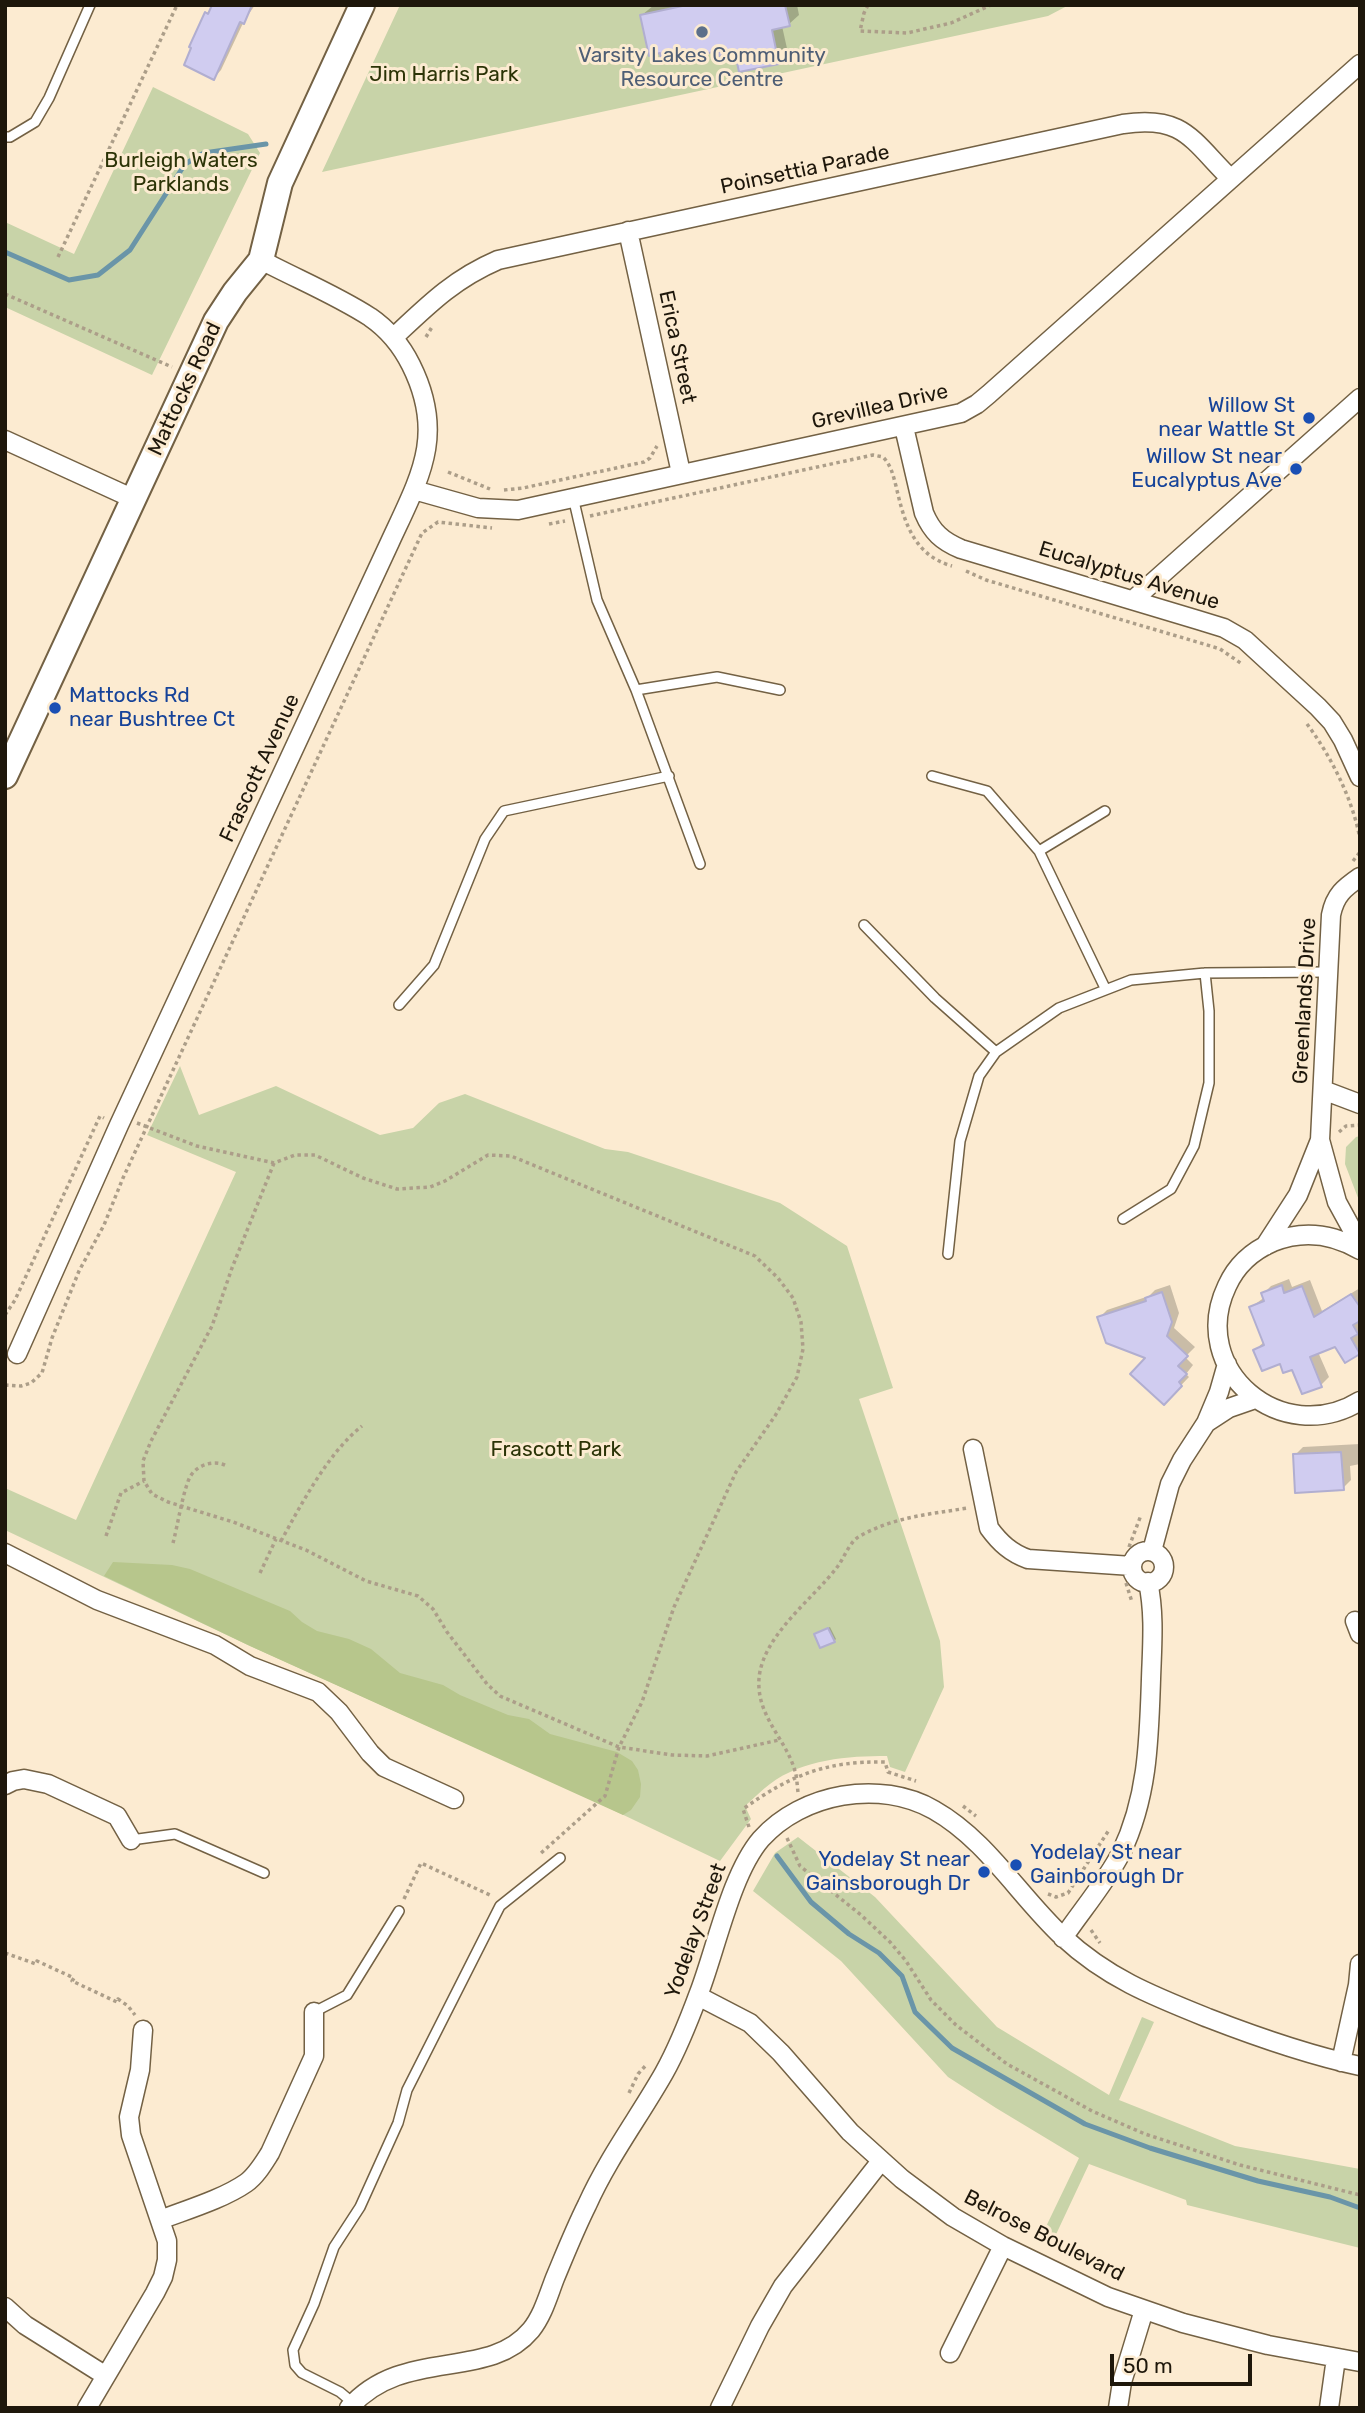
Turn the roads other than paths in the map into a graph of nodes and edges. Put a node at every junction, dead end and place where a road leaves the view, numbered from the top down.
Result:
1 (90, 5) edge
2 (362, 5) edge
3 (1360, 64) edge
4 (5, 137) edge
5 (1230, 178) junction
6 (628, 231) junction
7 (261, 260) junction
8 (394, 337) junction
9 (1357, 404) edge
10 (904, 427) junction
11 (5, 440) edge
12 (681, 473) junction
13 (414, 490) junction
14 (573, 497) junction
15 (134, 499) junction
16 (1133, 600) junction
17 (636, 690) junction
18 (780, 690) dead end
19 (5, 776) edge
20 (669, 776) junction
21 (932, 776) dead end
22 (1360, 777) edge
23 (1105, 811) dead end
24 (1039, 852) junction
25 (700, 863) dead end
26 (1355, 870) edge
27 (864, 925) dead end
28 (1328, 972) junction
29 (1205, 973) junction
30 (1105, 988) junction
31 (399, 1004) dead end
32 (996, 1052) junction
33 (1324, 1090) junction
34 (1360, 1104) edge
35 (1320, 1140) junction
36 (1123, 1219) dead end
37 (1360, 1244) edge
38 (1265, 1246) junction
39 (1360, 1250) edge
40 (948, 1254) dead end
41 (17, 1354) dead end
42 (1227, 1364) junction
43 (1255, 1399) junction
44 (1360, 1401) edge
45 (1206, 1423) junction
46 (973, 1449) dead end
47 (1152, 1551) junction
48 (5, 1553) edge
49 (1129, 1566) junction
50 (1147, 1582) junction
51 (5, 1785) edge
52 (454, 1799) dead end
53 (131, 1840) joint
54 (560, 1858) dead end
55 (264, 1873) dead end
56 (399, 1911) road end
57 (1063, 1938) junction
58 (1360, 1964) edge
59 (698, 1996) junction
60 (314, 2012) joint
61 (144, 2030) road end
62 (1340, 2062) junction
63 (1360, 2066) edge
64 (881, 2161) junction
65 (160, 2220) junction
66 (1003, 2246) junction
67 (5, 2307) edge
68 (1144, 2310) junction
69 (950, 2353) dead end
70 (1336, 2358) junction
71 (1360, 2362) edge
72 (106, 2376) junction
73 (351, 2405) edge
74 (87, 2408) edge
75 (720, 2408) edge
76 (1118, 2408) edge
77 (1329, 2408) edge

1 - 4 lane
2 - 7 street, Mattocks Road
3 - 5 street, Grevillea Drive
5 - 6 street, Poinsettia Parade
5 - 10 street, Grevillea Drive
6 - 8 street, Poinsettia Parade
6 - 12 street, Erica Street
7 - 8 street, Frascott Avenue
7 - 15 street, Mattocks Road
8 - 13 street, Frascott Avenue
9 - 16 street
10 - 12 street, Grevillea Drive
10 - 16 street, Eucalyptus Avenue
11 - 15 street
12 - 14 street, Grevillea Drive
13 - 14 street, Grevillea Drive
13 - 41 street, Frascott Avenue
14 - 17 lane
15 - 19 street, Mattocks Road
16 - 22 street, Eucalyptus Avenue
17 - 18 lane
17 - 20 lane
20 - 25 lane
20 - 31 lane
21 - 24 lane
23 - 24 lane
24 - 30 lane
26 - 28 street, Greenlands Drive
27 - 32 lane
28 - 29 lane
28 - 33 street, Greenlands Drive
29 - 30 lane
29 - 36 lane
30 - 32 lane
32 - 40 lane
33 - 34 street
33 - 35 street, Greenlands Drive
35 - 37 street, Greenlands Drive
35 - 38 street, Greenlands Drive
38 - 39 street
38 - 42 street
42 - 43 street
42 - 45 street
43 - 44 street
43 - 45 street
45 - 47 street
46 - 49 street
47 - 49 street
47 - 50 street
48 - 52 street
49 - 50 street
50 - 57 street
51 - 53 street
53 - 55 lane
54 - 73 lane
56 - 60 lane
57 - 59 street, Yodelay Street
57 - 62 street, Yodelay Street
58 - 62 street
59 - 64 street, Belrose Boulevard
59 - 73 street, Yodelay Street
60 - 65 street
61 - 65 street
62 - 63 street, Yodelay Street
64 - 66 street, Belrose Boulevard
64 - 75 street
65 - 72 street
66 - 68 street, Belrose Boulevard
66 - 69 street
67 - 72 street
68 - 70 street, Belrose Boulevard
68 - 76 street
70 - 71 street, Belrose Boulevard
70 - 77 street
72 - 74 street

